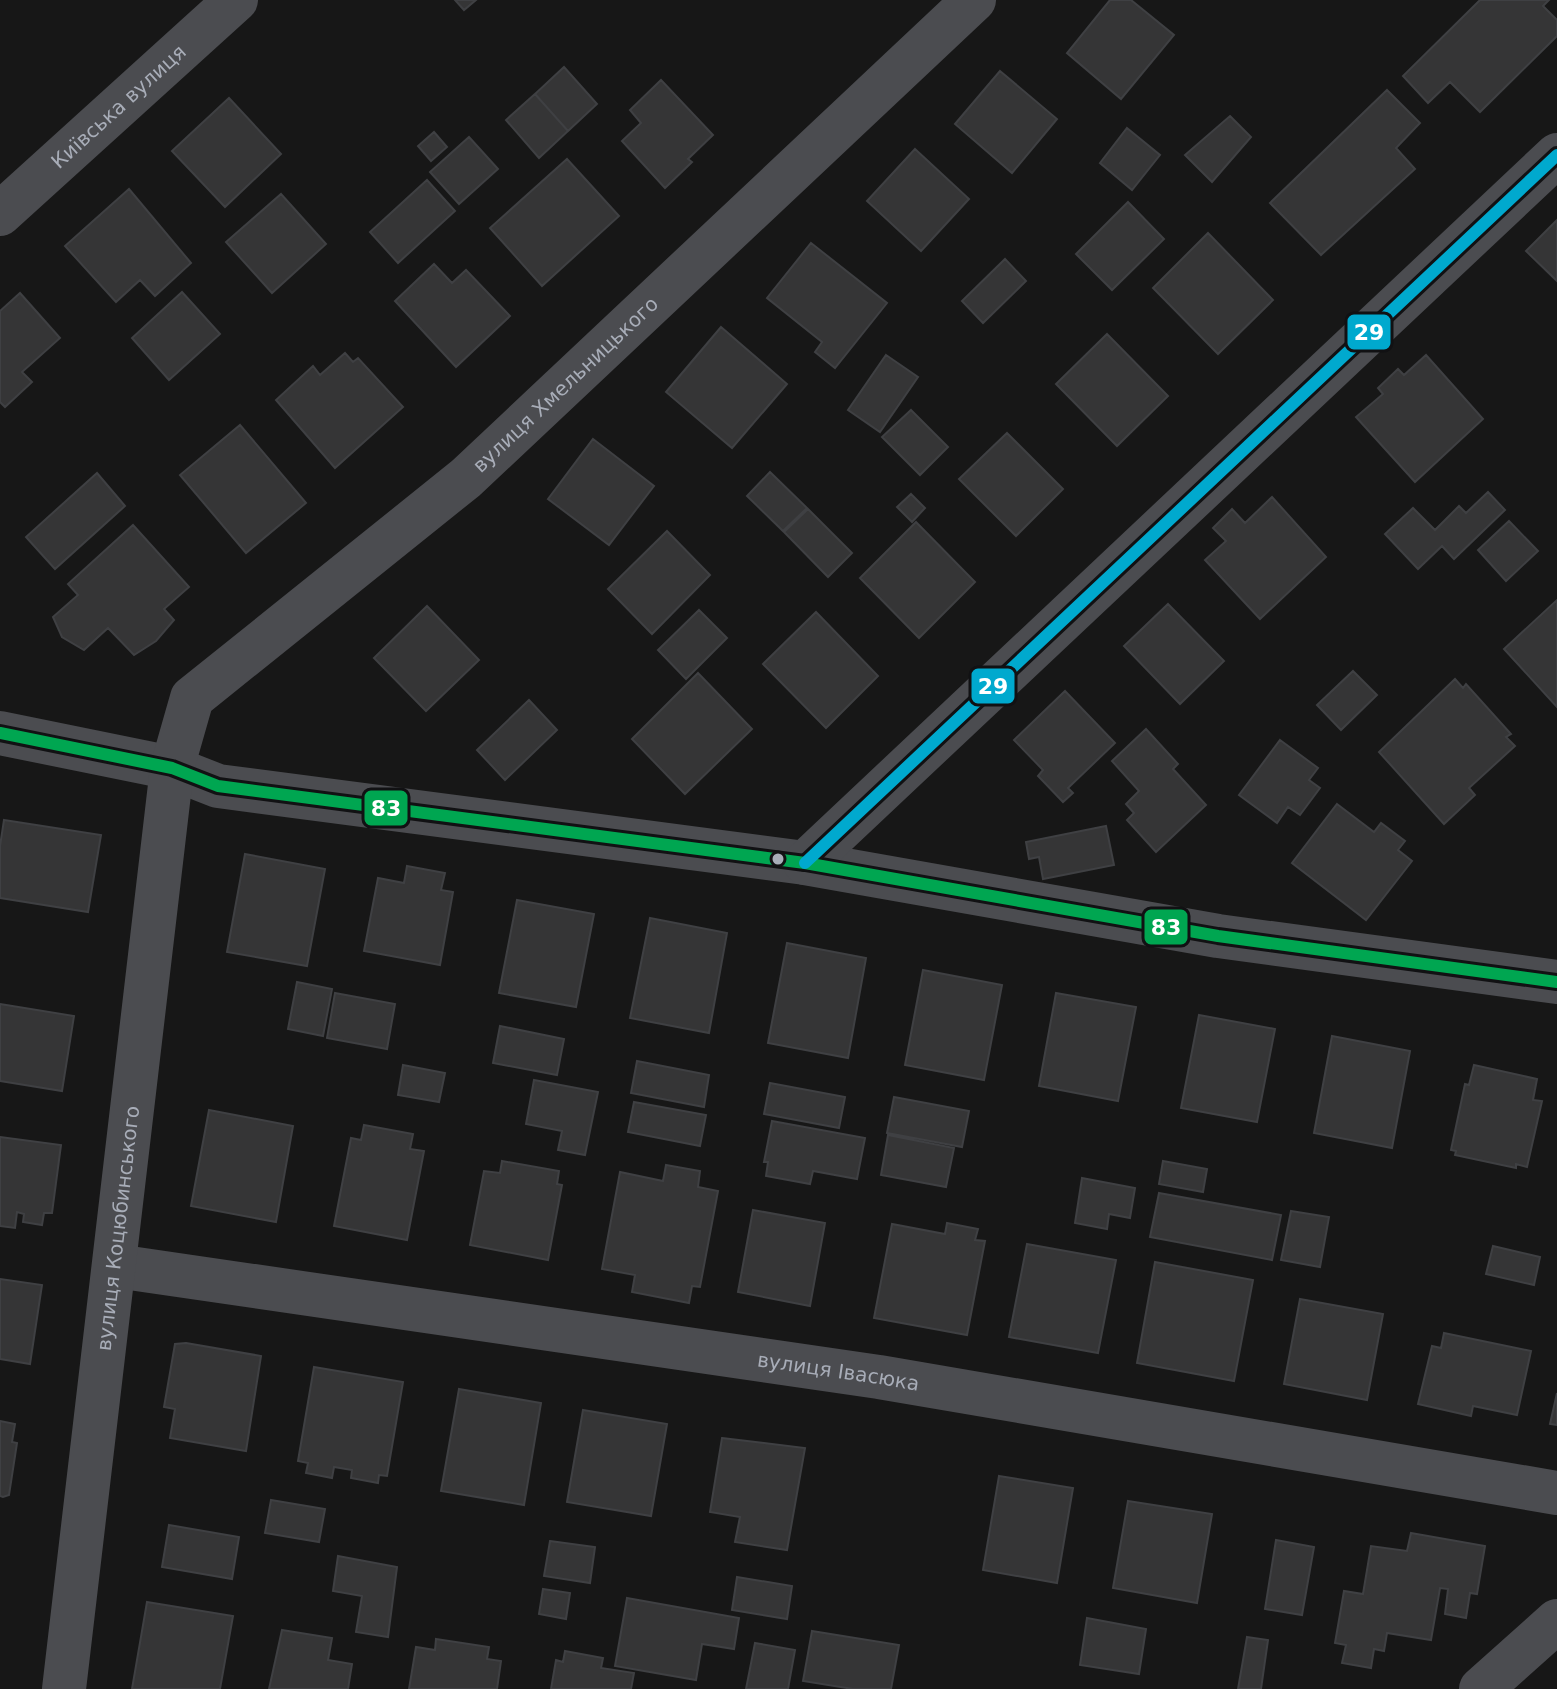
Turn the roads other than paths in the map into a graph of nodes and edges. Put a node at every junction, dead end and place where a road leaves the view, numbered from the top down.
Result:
1 (236, 0) edge
2 (974, 0) edge
3 (1557, 155) edge
4 (0, 214) edge
5 (0, 733) edge
6 (172, 768) junction
7 (805, 863) junction
8 (1557, 982) edge
9 (116, 1266) junction
10 (1557, 1493) edge
11 (1557, 1621) edge
12 (64, 1689) edge
13 (1481, 1689) edge

1 - 4 street, Київська вулиця
2 - 6 street, вулиця Хмельницького
3 - 7 street
5 - 6 street
6 - 7 street
6 - 9 street, вулиця Коцюбинського
7 - 8 street
9 - 10 street, вулиця Івасюка
9 - 12 street, вулиця Коцюбинського
11 - 13 street

